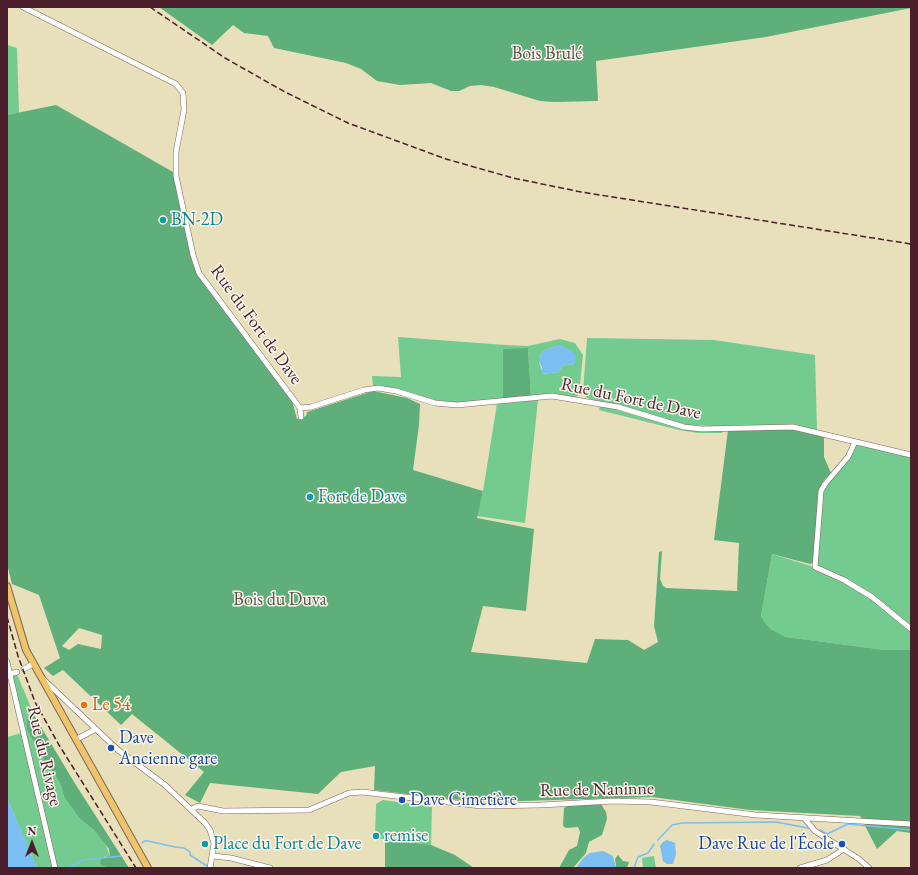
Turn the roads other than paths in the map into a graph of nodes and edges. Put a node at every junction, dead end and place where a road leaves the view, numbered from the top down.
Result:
1 (23, 7) edge
2 (300, 408) junction
3 (301, 416) dead end
4 (855, 442) junction
5 (911, 455) edge
6 (7, 586) edge
7 (911, 629) edge
8 (7, 662) edge
9 (33, 664) junction
10 (24, 669) dead end
11 (17, 672) dead end
12 (10, 674) junction
13 (40, 676) junction
14 (96, 729) junction
15 (77, 739) junction
16 (192, 809) junction
17 (804, 818) junction
18 (911, 824) edge
19 (844, 848) junction
20 (213, 856) junction
21 (210, 867) edge
22 (55, 868) edge
23 (148, 868) edge
24 (270, 868) edge
25 (800, 868) edge
26 (869, 868) edge

1 - 2 street, Rue du Fort de Dave
2 - 3 street, Rue du Fort de Dave
2 - 4 street, Rue du Fort de Dave
4 - 5 street, Rue du Fort de Dave
4 - 7 street
6 - 9 main road
8 - 12 street, Rue du Rivage
9 - 10 street
9 - 13 main road
11 - 12 street
12 - 22 street, Rue du Rivage
13 - 14 street
13 - 15 main road
14 - 15 street
14 - 16 street
15 - 23 main road
16 - 17 street, Rue de Naninne
16 - 20 street
17 - 18 street, Rue de Naninne
17 - 19 street
19 - 25 street
19 - 26 street
20 - 21 street
20 - 24 street

